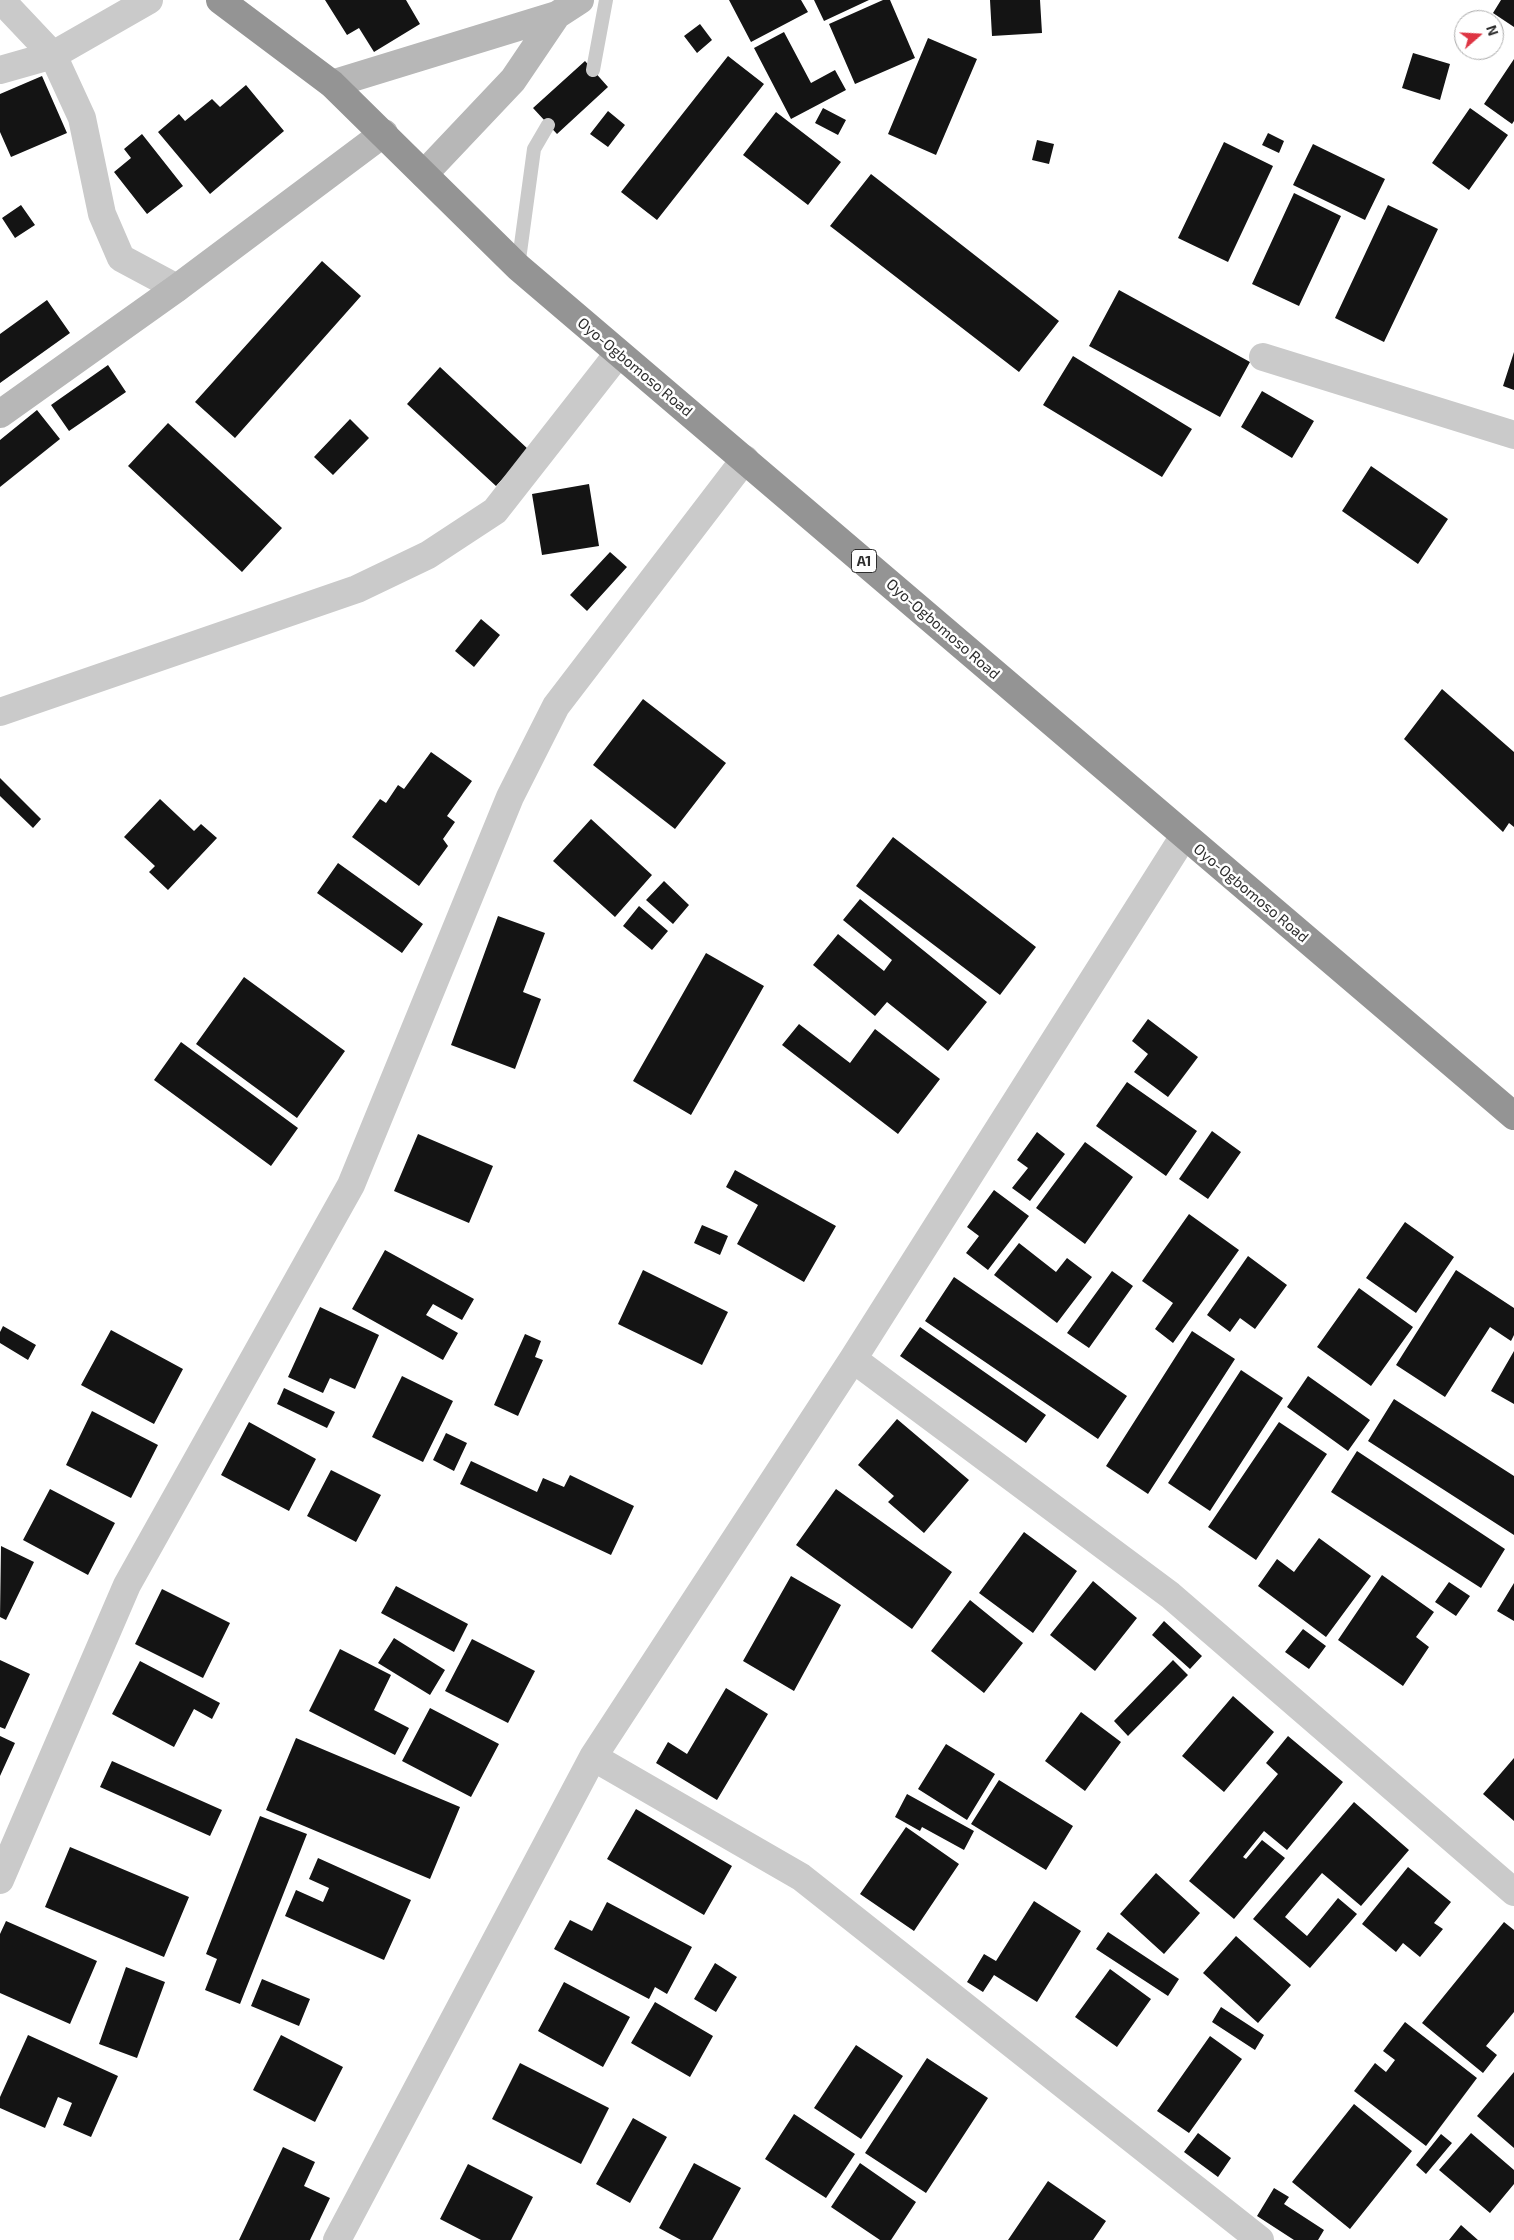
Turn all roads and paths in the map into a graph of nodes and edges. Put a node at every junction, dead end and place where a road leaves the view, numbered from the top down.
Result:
1 (1, 0) edge
2 (149, 0) edge
3 (220, 0) edge
4 (580, 0) edge
5 (606, 0) edge
6 (557, 15) junction
7 (53, 55) junction
8 (0, 70) edge
9 (593, 70) dead end
10 (332, 84) junction
11 (548, 125) dead end
12 (384, 134) junction
13 (424, 174) junction
14 (518, 267) junction
15 (177, 288) junction
16 (618, 354) junction
17 (1263, 357) dead end
18 (0, 414) edge
19 (1514, 436) edge
20 (745, 459) junction
21 (0, 712) edge
22 (1184, 836) junction
23 (1514, 1116) edge
24 (853, 1359) junction
25 (593, 1757) junction
26 (0, 1880) edge
27 (1514, 1892) edge
28 (337, 2240) edge
29 (1260, 2240) edge

1 - 7 street
2 - 7 street
3 - 10 highway, Oyo-Ogbomoso Road / A1
4 - 6 street
5 - 9 lane
6 - 10 street
6 - 13 street
7 - 8 street
7 - 15 street
10 - 12 highway, Oyo-Ogbomoso Road / A1
11 - 14 lane
12 - 13 highway, Oyo-Ogbomoso Road / A1
12 - 15 street
13 - 14 highway, Oyo-Ogbomoso Road / A1
14 - 16 highway, Oyo-Ogbomoso Road / A1
15 - 18 street
16 - 20 highway, Oyo-Ogbomoso Road / A1
16 - 21 street
17 - 19 street
20 - 22 highway, Oyo-Ogbomoso Road / A1
20 - 26 street
22 - 23 highway, Oyo-Ogbomoso Road / A1
22 - 24 street
24 - 25 street
24 - 27 street
25 - 28 street
25 - 29 street

